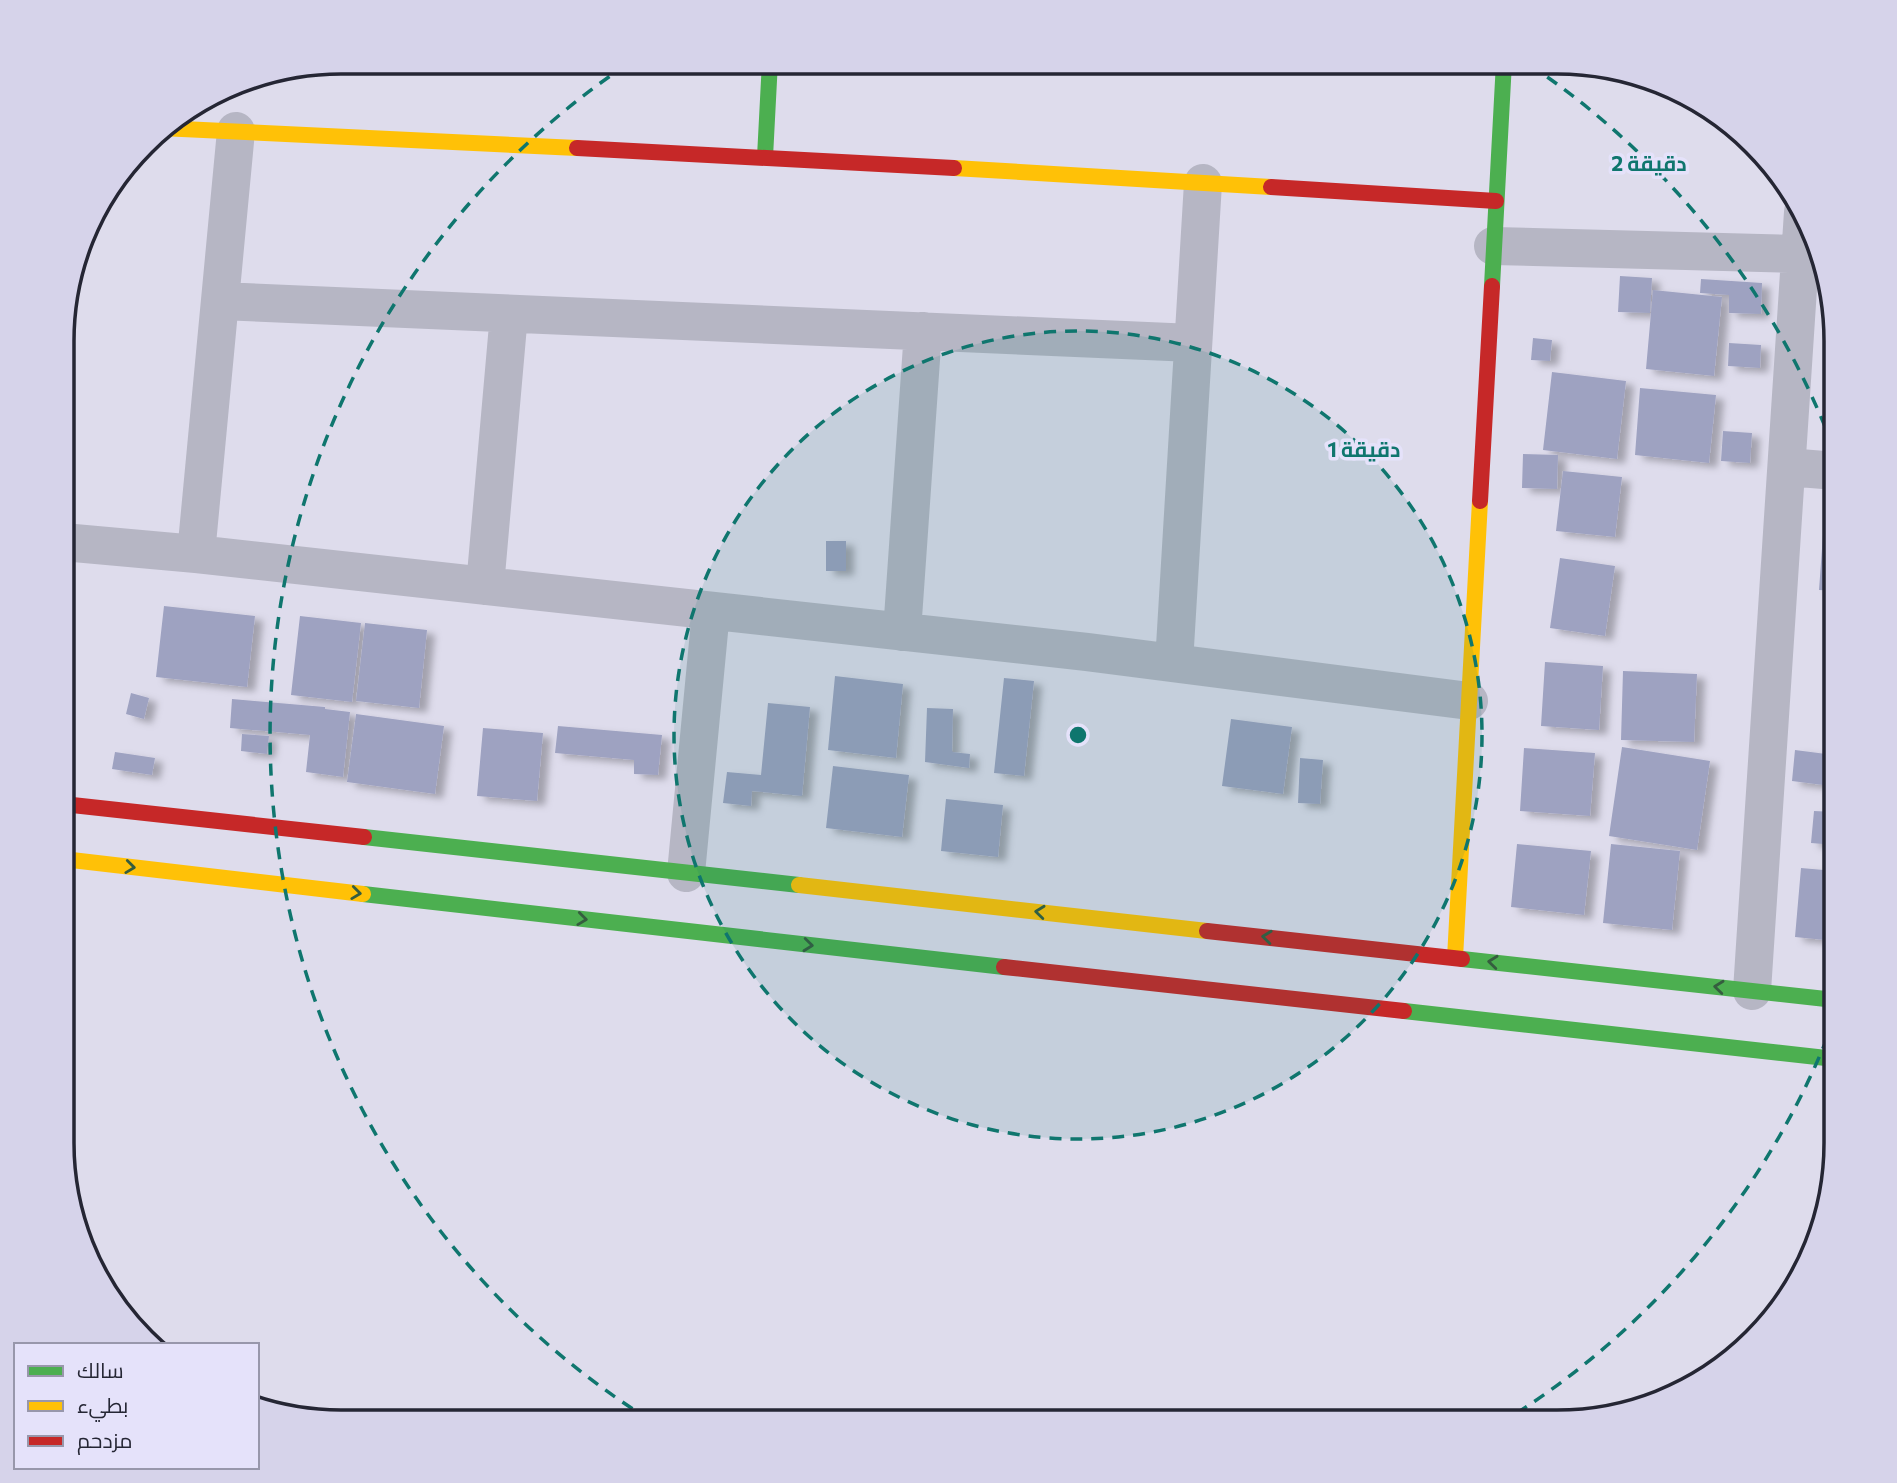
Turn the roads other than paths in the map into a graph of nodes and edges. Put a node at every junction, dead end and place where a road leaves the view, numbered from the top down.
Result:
1 (769, 74) edge
2 (1503, 74) edge
3 (178, 129) edge
4 (236, 131) junction
5 (765, 157) junction
6 (1203, 183) junction
7 (1496, 201) junction
8 (1801, 235) edge
9 (1493, 246) junction
10 (1800, 254) junction
11 (220, 301) junction
12 (509, 314) junction
13 (923, 331) junction
14 (1194, 343) junction
15 (1787, 467) junction
16 (1824, 470) edge
17 (74, 543) edge
18 (196, 554) junction
19 (485, 586) junction
20 (710, 611) junction
21 (902, 632) junction
22 (1174, 663) junction
23 (1469, 701) junction
24 (74, 805) edge
25 (74, 860) edge
26 (686, 873) junction
27 (1455, 958) junction
28 (1752, 991) junction
29 (1824, 999) edge
30 (1824, 1058) edge

1 - 5 street
2 - 7 street
3 - 4 street
4 - 5 street
4 - 11 street
5 - 6 street
6 - 7 street
6 - 14 street
7 - 9 street
8 - 10 street
9 - 10 street
9 - 23 street
10 - 15 street
11 - 12 street
11 - 18 street
12 - 13 street
12 - 19 street
13 - 14 street
13 - 21 street
14 - 22 street
15 - 16 street
15 - 28 street
17 - 18 street
18 - 19 street
19 - 20 street
20 - 21 street
20 - 26 street
21 - 22 street
22 - 23 street
23 - 27 street
24 - 26 street
25 -> 30 street
27 -> 26 street
28 -> 27 street
28 - 29 street

